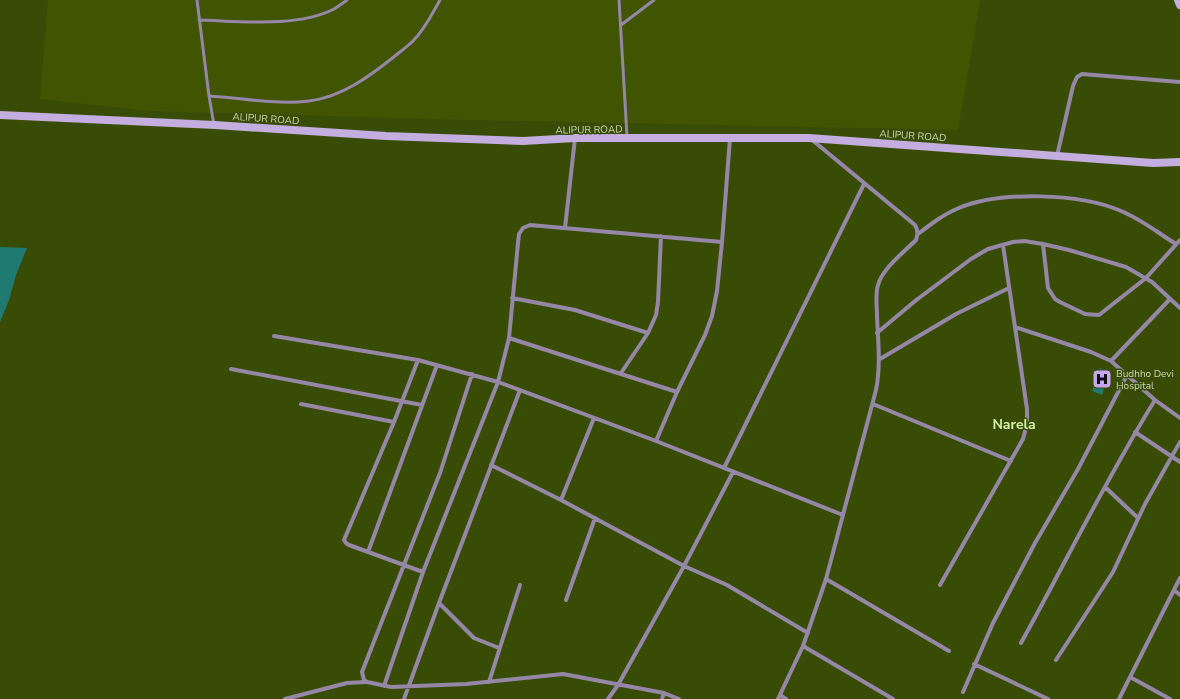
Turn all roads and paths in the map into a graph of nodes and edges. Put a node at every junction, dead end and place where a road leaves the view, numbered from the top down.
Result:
1 (197, 0) edge
2 (347, 0) edge
3 (440, 0) edge
4 (619, 0) edge
5 (654, 0) edge
6 (1178, 0) edge
7 (1180, 5) edge
8 (199, 20) junction
9 (621, 25) junction
10 (1180, 82) edge
11 (209, 96) junction
12 (0, 115) edge
13 (214, 125) junction
14 (575, 138) junction
15 (627, 138) junction
16 (730, 138) junction
17 (810, 138) junction
18 (1057, 156) junction
19 (1179, 163) edge
20 (864, 184) junction
21 (565, 228) junction
22 (918, 234) junction
23 (661, 236) junction
24 (1180, 240) edge
25 (722, 242) junction
26 (1043, 244) junction
27 (1176, 244) junction
28 (1003, 245) junction
29 (1146, 278) junction
30 (1009, 288) junction
31 (512, 298) junction
32 (1170, 299) junction
33 (1180, 308) edge
34 (1016, 327) junction
35 (648, 333) junction
36 (877, 333) junction
37 (274, 336) dead end
38 (509, 338) junction
39 (880, 359) junction
40 (418, 360) junction
41 (1111, 361) junction
42 (437, 365) junction
43 (231, 370) dead end
44 (621, 373) junction
45 (472, 374) junction
46 (1127, 375) junction
47 (498, 382) junction
48 (520, 390) junction
49 (677, 392) junction
50 (1155, 400) junction
51 (402, 402) junction
52 (301, 404) dead end
53 (873, 404) junction
54 (422, 405) junction
55 (594, 418) junction
56 (1180, 418) edge
57 (394, 422) junction
58 (1135, 432) junction
59 (656, 441) junction
60 (1180, 442) edge
61 (1172, 456) junction
62 (1011, 461) junction
63 (1180, 462) edge
64 (490, 465) junction
65 (724, 468) junction
66 (733, 472) junction
67 (1105, 488) junction
68 (561, 500) junction
69 (843, 515) junction
70 (595, 518) junction
71 (1138, 518) junction
72 (368, 552) junction
73 (403, 565) junction
74 (684, 566) junction
75 (422, 572) junction
76 (1180, 578) edge
77 (826, 579) junction
78 (520, 585) dead end
79 (940, 585) dead end
80 (1174, 590) junction
81 (1180, 595) edge
82 (566, 600) dead end
83 (439, 603) junction
84 (808, 633) junction
85 (1021, 643) dead end
86 (803, 646) junction
87 (499, 648) junction
88 (949, 651) dead end
89 (1056, 660) dead end
90 (974, 664) junction
91 (1130, 677) junction
92 (367, 682) junction
93 (489, 682) junction
94 (618, 685) junction
95 (384, 686) junction
96 (409, 686) junction
97 (664, 692) junction
98 (962, 692) dead end
99 (779, 697) edge
100 (285, 699) edge
101 (404, 699) edge
102 (608, 699) edge
103 (662, 699) edge
104 (679, 699) edge
105 (786, 699) edge
106 (893, 699) edge
107 (1048, 699) edge
108 (1119, 699) edge
109 (1170, 699) edge

1 - 8 lane
2 - 8 lane
3 - 11 lane
4 - 9 lane
5 - 9 lane
6 - 7 street
8 - 11 lane
9 - 15 lane
10 - 18 street
11 - 13 lane
12 - 13 street, ALIPUR ROAD
13 - 14 street, ALIPUR ROAD
14 - 15 street, ALIPUR ROAD
14 - 21 street
15 - 16 street, ALIPUR ROAD
16 - 17 street, ALIPUR ROAD
16 - 25 street
17 - 18 street, ALIPUR ROAD
17 - 20 street
18 - 19 street, ALIPUR ROAD
20 - 22 street
20 - 65 street
21 - 23 street
21 - 31 street
22 - 27 street
22 - 36 street
23 - 25 street
23 - 35 street
24 - 27 street
25 - 49 street
26 - 28 street
26 - 29 street
26 - 29 street
27 - 29 street
28 - 30 street
28 - 36 street
29 - 32 street
30 - 34 street
30 - 39 street
31 - 35 street
31 - 38 street
32 - 33 street
32 - 41 street
34 - 41 street
34 - 62 street
35 - 44 street
36 - 39 street
37 - 40 street
38 - 44 street
38 - 47 street
39 - 53 street
40 - 42 street
40 - 51 street
41 - 46 street
42 - 45 street
42 - 54 street
43 - 51 street
44 - 49 street
45 - 47 street
45 - 73 street
46 - 50 street
46 - 90 street
47 - 48 street
47 - 75 street
48 - 55 street
48 - 64 street
49 - 59 street
50 - 56 street
50 - 58 street
51 - 54 street
51 - 57 street
52 - 57 street
53 - 62 street
53 - 69 street
54 - 72 street
55 - 59 street
55 - 68 street
57 - 72 street
58 - 61 street
58 - 67 street
59 - 65 street
60 - 61 street
61 - 63 street
61 - 71 street
62 - 79 street
64 - 68 street
64 - 83 street
65 - 66 street
66 - 69 street
66 - 74 street
67 - 71 street
67 - 85 street
68 - 70 street
69 - 77 street
70 - 74 street
70 - 82 street
71 - 89 street
72 - 73 street
73 - 75 street
73 - 92 street
74 - 84 street
74 - 94 street
75 - 95 street
76 - 80 street
77 - 84 street
77 - 88 street
78 - 87 street
80 - 81 street
80 - 91 street
83 - 87 street
83 - 96 street
84 - 86 street
86 - 99 street
86 - 106 street
87 - 93 street
90 - 98 street
90 - 107 street
91 - 108 street
91 - 109 street
92 - 95 street
92 - 100 street
93 - 94 street
93 - 96 street
94 - 97 street
94 - 102 street
95 - 96 street
96 - 101 street
97 - 103 street
97 - 104 street
99 - 105 street

